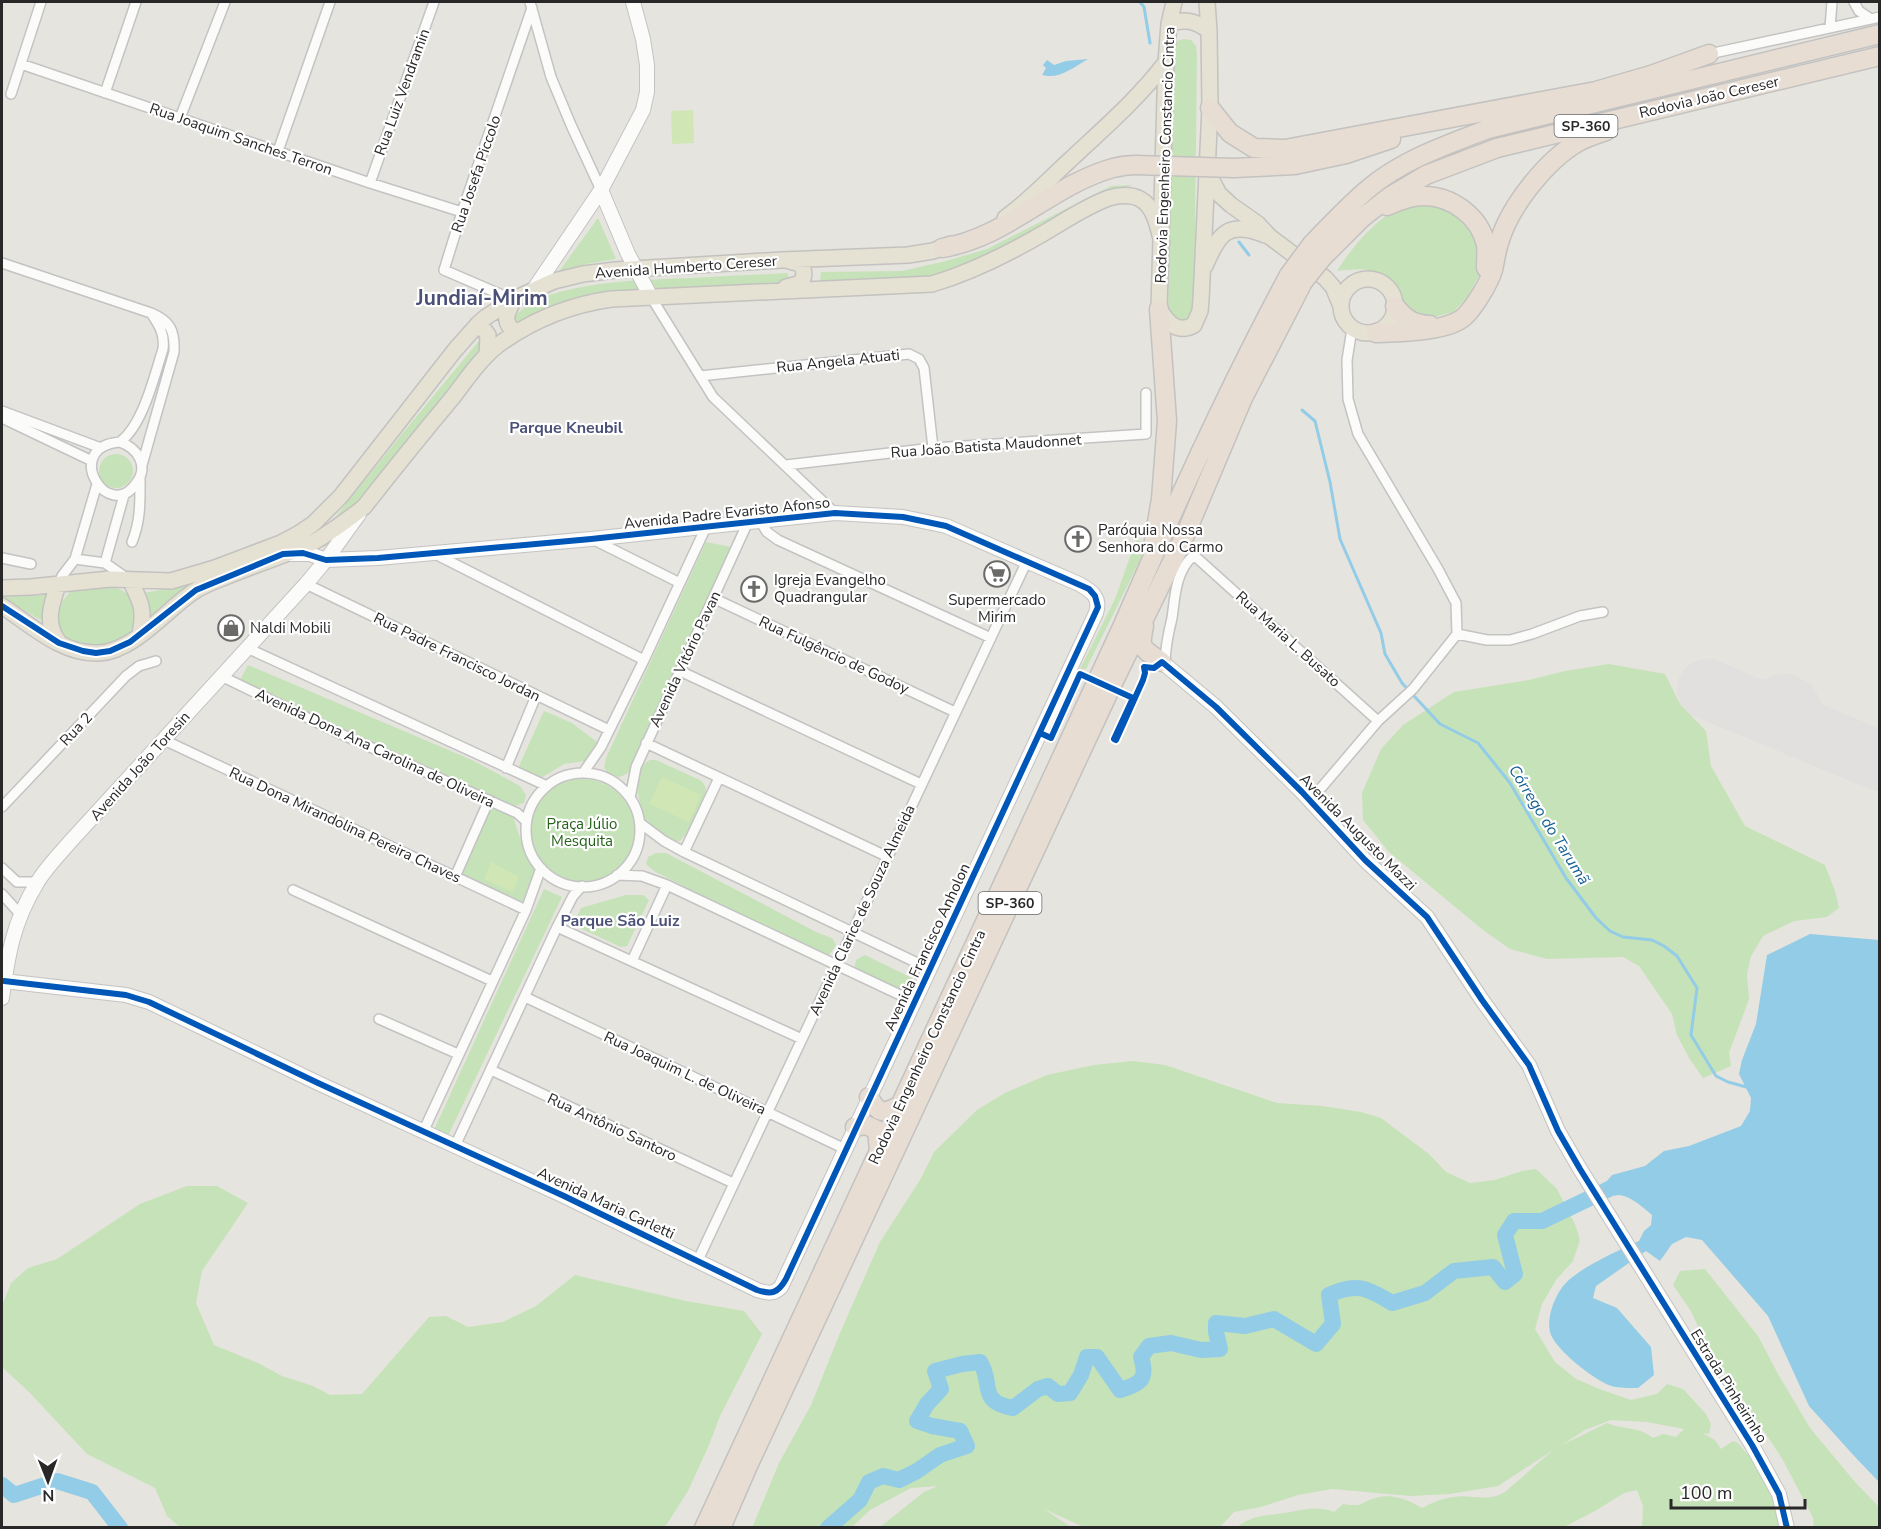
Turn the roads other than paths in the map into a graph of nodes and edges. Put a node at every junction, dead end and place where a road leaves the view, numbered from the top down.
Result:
1 (41, 2) edge
2 (136, 2) edge
3 (225, 2) edge
4 (330, 2) edge
5 (434, 2) edge
6 (633, 2) edge
7 (1174, 2) edge
8 (1207, 2) edge
9 (1835, 2) edge
10 (1854, 2) edge
11 (531, 5) edge
12 (1877, 23) edge
13 (1169, 24) junction
14 (1830, 28) junction
15 (1209, 31) junction
16 (1709, 54) joint
17 (1880, 56) edge
18 (1166, 62) junction
19 (21, 64) junction
20 (105, 93) junction
21 (11, 94) dead end
22 (1630, 94) junction
23 (1210, 108) junction
24 (1490, 110) junction
25 (1647, 112) junction
26 (180, 118) junction
27 (278, 151) junction
28 (1208, 173) junction
29 (370, 183) junction
30 (601, 190) junction
31 (462, 212) junction
32 (1362, 218) junction
33 (1270, 237) junction
34 (1162, 243) junction
35 (942, 248) junction
36 (1317, 251) junction
37 (782, 260) junction
38 (2, 262) edge
39 (637, 269) junction
40 (1201, 276) junction
41 (1296, 278) junction
42 (1325, 278) junction
43 (1364, 279) junction
44 (1487, 282) junction
45 (534, 289) junction
46 (765, 291) junction
47 (651, 297) junction
48 (511, 301) junction
49 (1341, 306) junction
50 (1395, 306) junction
51 (1159, 309) junction
52 (151, 313) junction
53 (479, 323) junction
54 (1440, 326) junction
55 (1352, 329) junction
56 (516, 333) junction
57 (1376, 333) junction
58 (487, 355) junction
59 (700, 376) junction
60 (1146, 393) dead end
61 (2, 411) edge
62 (2, 418) edge
63 (120, 442) junction
64 (101, 448) junction
65 (933, 448) junction
66 (92, 460) junction
67 (142, 465) junction
68 (786, 465) junction
69 (140, 476) junction
70 (97, 484) junction
71 (124, 495) junction
72 (363, 507) junction
73 (835, 513) junction
74 (754, 522) junction
75 (706, 527) junction
76 (629, 535) junction
77 (591, 539) junction
78 (132, 542) dead end
79 (433, 553) junction
80 (283, 554) junction
81 (626, 556) junction
82 (2, 558) edge
83 (75, 559) junction
84 (326, 560) junction
85 (1027, 561) junction
86 (105, 563) junction
87 (31, 564) dead end
88 (1149, 565) junction
89 (130, 580) junction
90 (680, 583) junction
91 (306, 584) junction
92 (58, 585) junction
93 (2, 588) edge
94 (1155, 597) junction
95 (713, 598) junction
96 (2, 606) edge
97 (1603, 612) dead end
98 (1096, 613) joint
99 (140, 634) junction
100 (1457, 634) junction
101 (991, 638) junction
102 (59, 643) junction
103 (247, 648) junction
104 (644, 660) junction
105 (156, 661) dead end
106 (1163, 663) junction
107 (680, 671) junction
108 (221, 676) junction
109 (1113, 683) junction
110 (537, 696) junction
111 (955, 712) junction
112 (1378, 721) junction
113 (609, 730) junction
114 (164, 740) junction
115 (646, 743) junction
116 (506, 768) junction
117 (584, 773) junction
118 (719, 778) junction
119 (921, 784) junction
120 (547, 786) junction
121 (630, 798) junction
122 (489, 800) junction
123 (1310, 801) junction
124 (2, 807) edge
125 (526, 821) junction
126 (640, 824) junction
127 (684, 852) junction
128 (888, 857) junction
129 (541, 868) junction
130 (2, 872) edge
131 (617, 875) junction
132 (455, 877) junction
133 (37, 882) junction
134 (667, 885) junction
135 (582, 886) junction
136 (292, 890) dead end
137 (2, 894) edge
138 (526, 910) junction
139 (20, 915) junction
140 (557, 927) junction
141 (853, 932) junction
142 (632, 961) junction
143 (837, 965) junction
144 (930, 969) junction
145 (4, 981) junction
146 (492, 981) junction
147 (525, 997) junction
148 (2, 998) edge
149 (915, 1002) junction
150 (378, 1019) dead end
151 (802, 1039) junction
152 (458, 1054) junction
153 (491, 1070) junction
154 (869, 1097) junction
155 (899, 1106) junction
156 (767, 1112) junction
157 (855, 1127) junction
158 (423, 1132) junction
159 (454, 1146) junction
160 (845, 1149) junction
161 (879, 1150) junction
162 (733, 1183) junction
163 (698, 1260) junction
164 (1638, 1262) joint
165 (777, 1291) joint
166 (704, 1527) edge
167 (721, 1527) edge
168 (1787, 1527) edge

1 - 19 street
2 - 20 street
3 - 26 street
4 - 27 street
5 - 29 street, Rua Luiz Vendramin
6 - 30 street
7 - 13 main road, Rodovia Engenheiro Constancio Cintra
8 - 15 main road
9 - 14 street
10 - 12 street
11 - 30 street
11 - 31 street, Rua Josefa Piccolo
12 - 14 street
12 - 22 highway, Rodovia João Cereser
13 - 15 main road
13 - 18 main road, Rodovia Engenheiro Constancio Cintra
14 - 16 street
15 - 23 main road
16 - 24 highway
17 - 25 highway, Rodovia João Cereser / SP-360
18 - 34 main road, Rodovia Engenheiro Constancio Cintra
18 - 35 main road, Avenida Humberto Cereser
19 - 20 street, Rua Joaquim Sanches Terron
19 - 21 street
20 - 26 street, Rua Joaquim Sanches Terron
22 - 24 highway
22 - 36 highway
23 - 24 highway
23 - 28 main road
24 - 35 highway, bridge
25 - 32 highway, Rodovia João Cereser / SP-360
25 - 44 highway
26 - 27 street, Rua Joaquim Sanches Terron
27 - 29 street, Rua Joaquim Sanches Terron
28 - 33 main road
28 - 40 main road
29 - 31 street, Rua Joaquim Sanches Terron
30 - 39 street
30 - 45 street
31 - 48 street, Rua Josefa Piccolo
32 - 36 highway, Rodovia João Cereser / SP-360
32 - 44 highway
33 - 40 main road
33 - 42 main road
34 - 46 main road, Avenida Humberto Cereser
34 - 51 main road, Rodovia Engenheiro Constancio Cintra
35 - 37 main road, Avenida Humberto Cereser
36 - 41 highway, SP-360, bridge
37 - 39 main road, Avenida Humberto Cereser
37 - 46 main road
38 - 52 street
39 - 45 main road, Avenida Humberto Cereser
39 - 47 street
40 - 51 main road
41 - 88 highway, Rodovia Engenheiro Constancio Cintra / SP-360
41 - 94 highway, Rodovia Engenheiro Constancio Cintra / SP-360
42 - 43 main road
42 - 49 main road
43 - 49 main road
43 - 50 main road
44 - 54 highway
45 - 48 main road, Avenida Humberto Cereser
46 - 47 main road, Avenida Humberto Cereser
47 - 56 main road, Avenida Humberto Cereser
47 - 59 street
48 - 53 main road, Avenida Humberto Cereser
48 - 56 main road
49 - 55 main road
50 - 54 highway
50 - 57 main road
51 - 88 highway
52 - 63 street
52 - 67 street
53 - 58 main road
53 - 89 main road, Avenida Humberto Cereser
54 - 57 highway
55 - 57 main road
55 - 100 street
56 - 58 main road, Avenida Humberto Cereser
58 - 72 main road, Avenida Humberto Cereser
59 - 65 street, Rua Angela Atuati
59 - 68 street
60 - 65 street, Rua João Batista Maudonnet
61 - 64 street
62 - 66 street
63 - 64 street
63 - 67 street
64 - 66 street
65 - 68 street, Rua João Batista Maudonnet
66 - 70 street
67 - 69 street
68 - 73 street
69 - 71 street
69 - 78 street
70 - 71 street
70 - 83 street
71 - 86 street
72 - 80 main road, Avenida Humberto Cereser
72 - 84 street, Avenida João Toresin
73 - 74 street, Avenida Padre Evaristo Afonso
73 - 85 street, Avenida Padre Evaristo Afonso
74 - 75 street, Avenida Padre Evaristo Afonso
74 - 95 street, Avenida Vitório Pavan
74 - 101 street
75 - 76 street, Avenida Padre Evaristo Afonso
75 - 90 street
76 - 77 street, Avenida Padre Evaristo Afonso
76 - 81 street
77 - 79 street, Avenida Padre Evaristo Afonso
77 - 81 street
79 - 84 street, Avenida Padre Evaristo Afonso
79 - 104 street
80 - 84 street, Avenida Padre Evaristo Afonso
80 - 99 main road, Avenida Humberto Cereser
81 - 90 street
82 - 87 street
83 - 86 street
83 - 92 street
84 - 91 street, Avenida João Toresin
85 - 98 street, Avenida Padre Evaristo Afonso
85 - 101 street, Avenida Clarice de Souza Almeida
86 - 89 street
88 - 155 highway, Rodovia Engenheiro Constancio Cintra / SP-360
89 - 92 main road, Avenida Humberto Cereser
89 - 99 main road
90 - 104 street
91 - 103 street, Avenida João Toresin
91 - 110 street, Rua Padre Francisco Jordan
92 - 93 main road, Avenida Humberto Cereser
92 - 102 main road
94 - 106 highway
94 - 109 highway, Rodovia Engenheiro Constancio Cintra / SP-360
95 - 107 street, Avenida Vitório Pavan
95 - 111 street, Rua Fulgêncio de Godoy
96 - 102 main road, Avenida Humberto Cereser
97 - 100 street
98 - 144 street, Avenida Francisco Anholon
99 - 102 main road, Avenida Humberto Cereser
100 - 112 street
101 - 111 street, Avenida Clarice de Souza Almeida
103 - 108 street, Avenida João Toresin
103 - 116 street
104 - 113 street
105 - 124 street, Rua 2
106 - 109 highway
106 - 112 street, Rua Maria L. Busato
106 - 123 street, Avenida Augusto Mazzi
107 - 115 street, Avenida Vitório Pavan
107 - 119 street
108 - 114 street, Avenida João Toresin
108 - 122 street, Avenida Dona Ana Carolina de Oliveira
109 - 167 highway, Rodovia Engenheiro Constancio Cintra / SP-360
110 - 113 street, Rua Padre Francisco Jordan
110 - 116 street
111 - 119 street, Avenida Clarice de Souza Almeida
112 - 123 street
113 - 117 street
114 - 132 street, Rua Dona Mirandolina Pereira Chaves
114 - 133 street, Avenida João Toresin
115 - 118 street
115 - 121 street, Avenida Vitório Pavan
116 - 120 street
117 - 120 street
117 - 121 street
118 - 127 street
118 - 128 street
119 - 128 street, Avenida Clarice de Souza Almeida
120 - 125 street
121 - 126 street
122 - 125 street, Avenida Dona Ana Carolina de Oliveira
122 - 132 street
123 - 164 street, Avenida Augusto Mazzi
125 - 129 street
126 - 127 street
126 - 131 street
127 - 141 street
128 - 141 street, Avenida Clarice de Souza Almeida
129 - 135 street
129 - 138 street
130 - 133 street
131 - 134 street
131 - 135 street
132 - 138 street, Rua Dona Mirandolina Pereira Chaves
133 - 139 street, Avenida João Toresin
134 - 142 street
134 - 143 street
135 - 140 street
136 - 146 street
137 - 139 street
138 - 146 street
139 - 145 street, Avenida João Toresin
140 - 142 street
140 - 147 street
141 - 143 street, Avenida Clarice de Souza Almeida
141 - 144 street
142 - 151 street
143 - 149 street
143 - 151 street, Avenida Clarice de Souza Almeida
144 - 149 street, Avenida Francisco Anholon
145 - 148 street, Avenida João Toresin
145 - 158 street, Avenida Maria Carletti
146 - 152 street
147 - 153 street
147 - 156 street, Rua Joaquim L. de Oliveira
149 - 154 street, Avenida Francisco Anholon
150 - 152 street
151 - 156 street, Avenida Clarice de Souza Almeida
152 - 158 street
153 - 159 street
153 - 162 street, Rua Antônio Santoro
154 - 155 highway
154 - 157 street, Avenida Francisco Anholon
155 - 161 highway, Rodovia Engenheiro Constancio Cintra / SP-360
156 - 160 street, Rua Joaquim L. de Oliveira
156 - 162 street, Avenida Clarice de Souza Almeida
157 - 160 street, Avenida Francisco Anholon
157 - 161 highway
158 - 159 street, Avenida Maria Carletti
159 - 163 street, Avenida Maria Carletti
160 - 165 street, Avenida Francisco Anholon
161 - 166 highway, Rodovia Engenheiro Constancio Cintra / SP-360
162 - 163 street, Avenida Clarice de Souza Almeida
163 - 165 street, Avenida Maria Carletti
164 - 168 street, Estrada Pinheirinho

